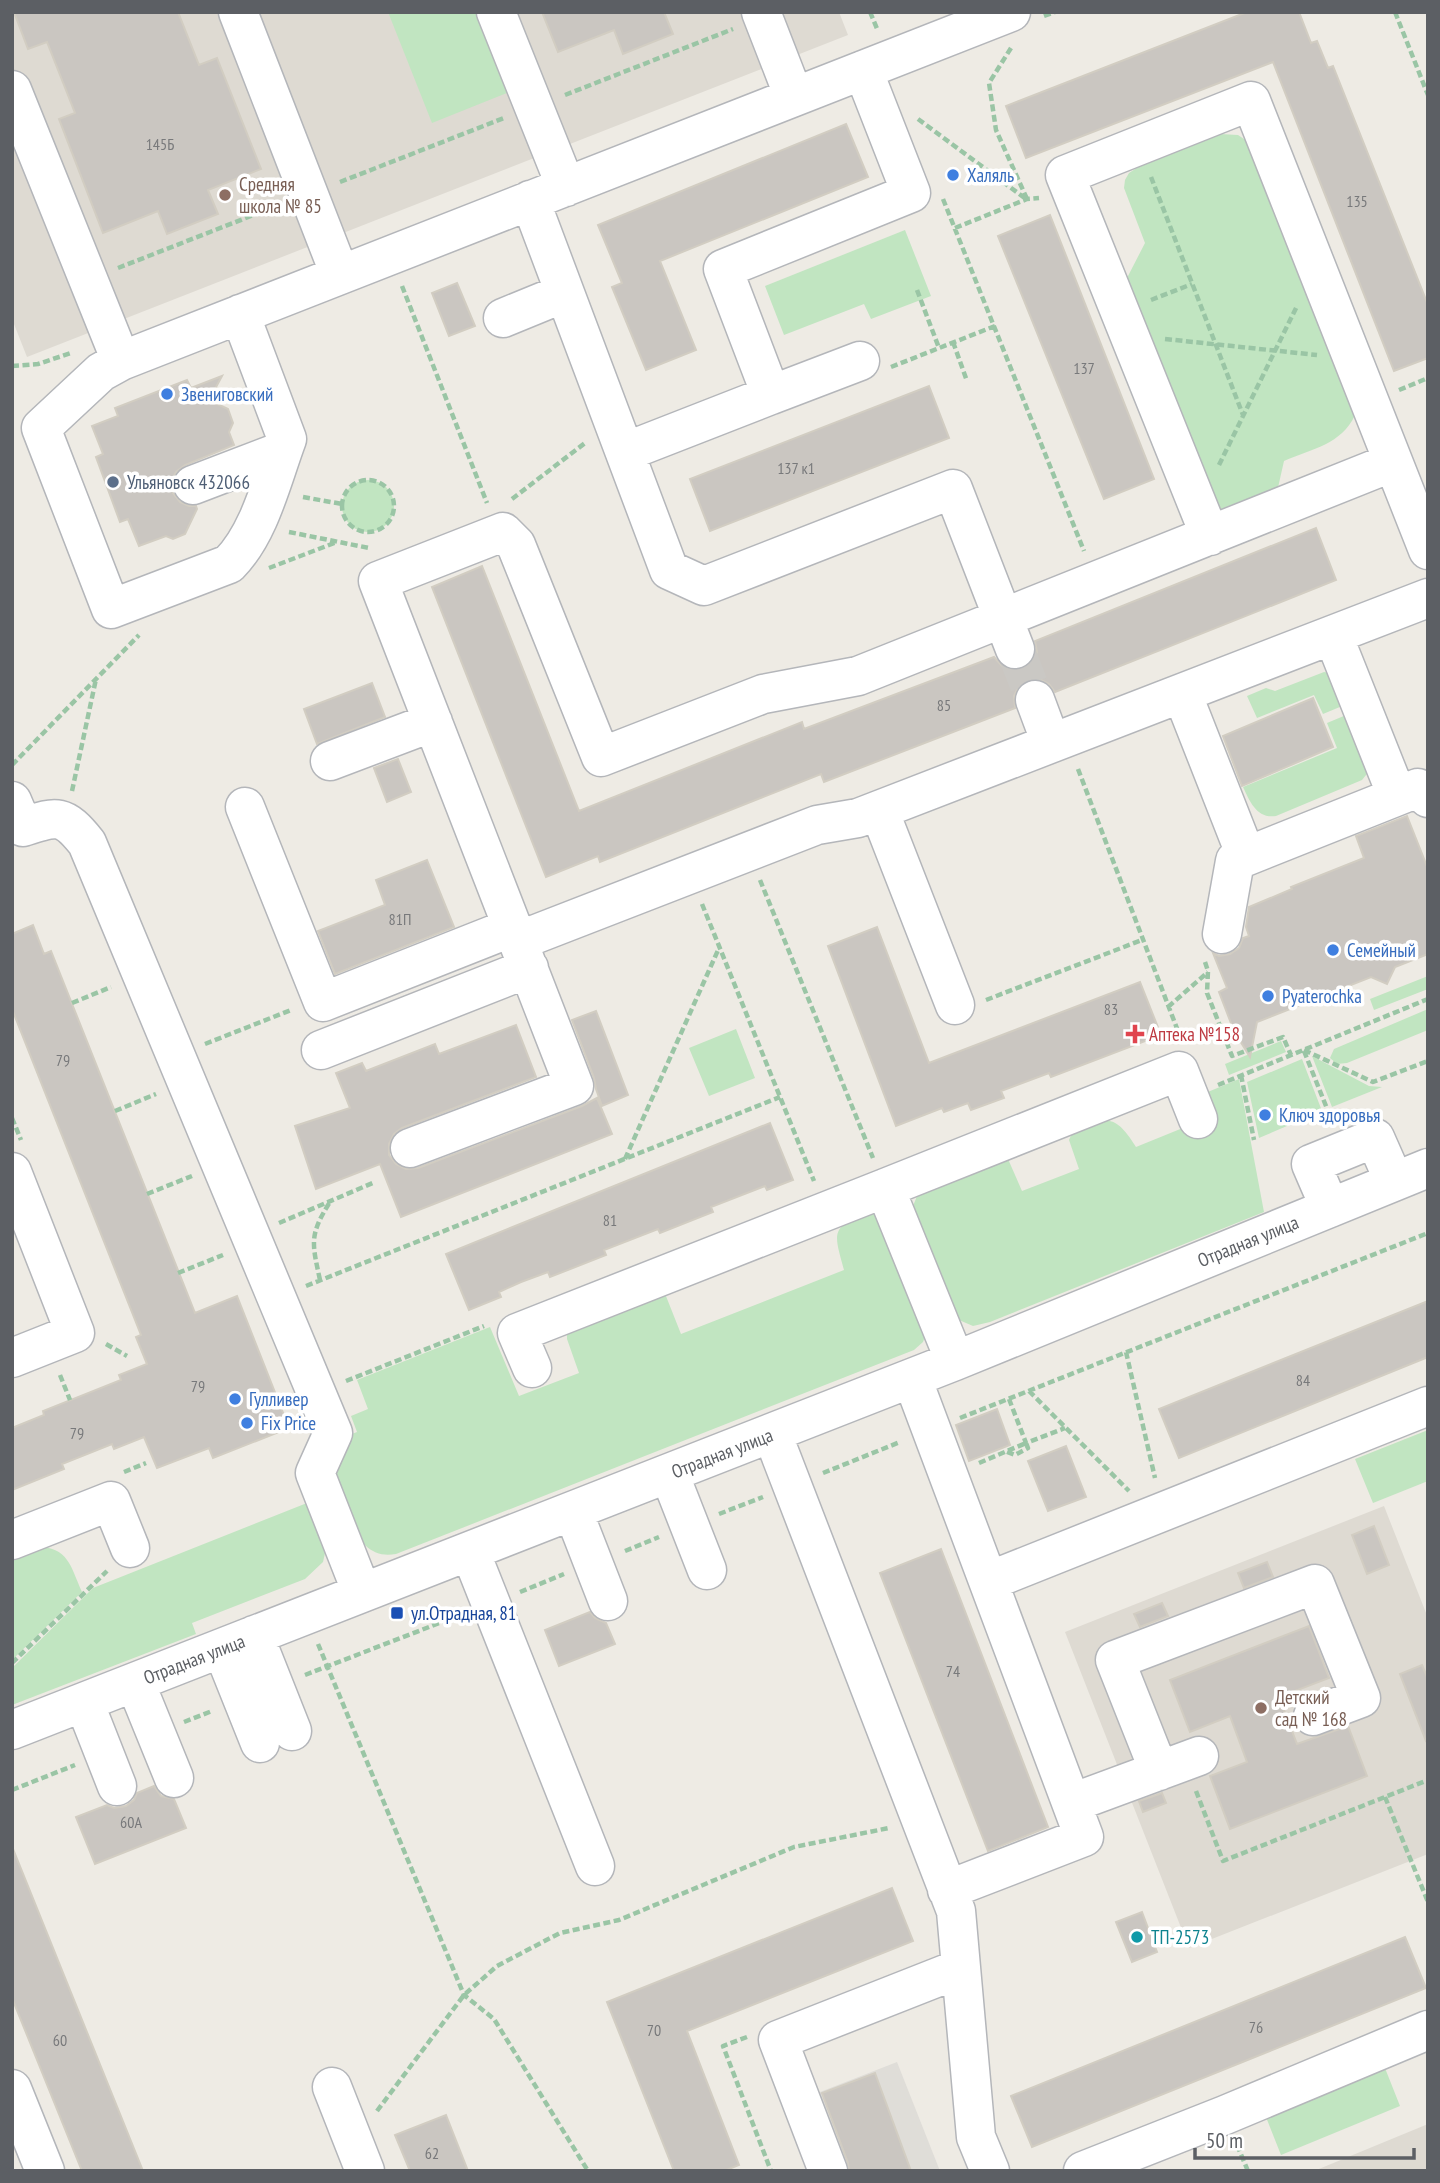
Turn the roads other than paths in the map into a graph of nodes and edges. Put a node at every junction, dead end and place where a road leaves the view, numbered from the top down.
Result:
1 (239, 12) edge
2 (496, 12) edge
3 (762, 15) edge
4 (1012, 28) edge
5 (876, 65) junction
6 (12, 90) edge
7 (794, 97) junction
8 (566, 187) junction
9 (530, 200) junction
10 (340, 275) junction
11 (564, 293) junction
12 (240, 314) junction
13 (503, 318) dead end
14 (117, 351) junction
15 (860, 361) dead end
16 (771, 395) junction
17 (619, 437) junction
18 (282, 451) junction
19 (1393, 462) junction
20 (193, 485) dead end
21 (1204, 521) junction
22 (1428, 550) edge
23 (1428, 598) edge
24 (1009, 633) junction
25 (1333, 635) junction
26 (1182, 693) junction
27 (1035, 700) tunnel mouth
28 (433, 722) junction
29 (1059, 741) junction
30 (330, 761) dead end
31 (1413, 797) edge
32 (245, 807) dead end
33 (879, 810) junction
34 (16, 820) edge
35 (1246, 856) junction
36 (1223, 934) road end
37 (520, 945) junction
38 (969, 1003) road end
39 (321, 1050) dead end
40 (1194, 1108) road end
41 (410, 1148) dead end
42 (12, 1172) edge
43 (1411, 1175) edge
44 (885, 1188) junction
45 (1330, 1208) junction
46 (12, 1358) edge
47 (955, 1361) junction
48 (532, 1368) dead end
49 (912, 1378) junction
50 (1428, 1406) edge
51 (772, 1433) junction
52 (669, 1473) junction
53 (573, 1511) junction
54 (12, 1540) edge
55 (130, 1548) road end
56 (470, 1551) junction
57 (707, 1570) dead end
58 (989, 1581) junction
59 (362, 1593) junction
60 (608, 1601) dead end
61 (238, 1642) junction
62 (135, 1682) junction
63 (84, 1702) junction
64 (1313, 1716) dead end
65 (12, 1730) edge
66 (276, 1737) dead end
67 (111, 1770) road end
68 (174, 1778) dead end
69 (1072, 1803) junction
70 (595, 1866) dead end
71 (947, 1890) junction
72 (961, 1968) junction
73 (1428, 2029) edge
74 (332, 2087) dead end
75 (12, 2089) edge
76 (45, 2171) edge
77 (365, 2171) edge
78 (828, 2171) edge
79 (990, 2171) edge
80 (1083, 2171) edge

1 - 10 street
2 - 8 street
3 - 7 street
4 - 5 street
5 - 7 street
5 - 16 street
6 - 14 street
7 - 8 street
8 - 9 street
9 - 10 street
9 - 11 street
10 - 12 street
11 - 13 street
11 - 17 street
12 - 14 street
12 - 18 street
14 - 18 street
15 - 16 street
16 - 17 street
17 - 24 street
18 - 20 street
19 - 21 street
19 - 21 street
19 - 22 street
21 - 24 street
23 - 25 street
24 - 28 street
25 - 26 street
25 - 31 street
26 - 29 street
26 - 35 street
27 - 29 street
28 - 30 street
28 - 37 street
29 - 33 street
31 - 35 street
32 - 37 street
33 - 37 street
33 - 38 street
34 - 59 street
35 - 36 street
37 - 39 street
37 - 41 street
40 - 44 street
42 - 46 street
43 - 45 street, Отрадная улица
43 - 45 street
44 - 47 street
44 - 48 street
45 - 47 street, Отрадная улица
47 - 49 street, Отрадная улица
49 - 51 street, Отрадная улица
49 - 58 street
50 - 58 street
51 - 52 street, Отрадная улица
51 - 71 street
52 - 53 street, Отрадная улица
52 - 57 street
53 - 56 street, Отрадная улица
53 - 60 street
54 - 55 street
56 - 59 street, Отрадная улица
56 - 70 street
58 - 69 street
59 - 61 street, Отрадная улица
61 - 62 street, Отрадная улица
61 - 66 street
62 - 63 street, Отрадная улица
62 - 68 street
63 - 65 street, Отрадная улица
63 - 67 street
64 - 69 street
69 - 71 street
71 - 72 street
72 - 78 street
72 - 79 street
73 - 80 street
74 - 77 street
75 - 76 street

